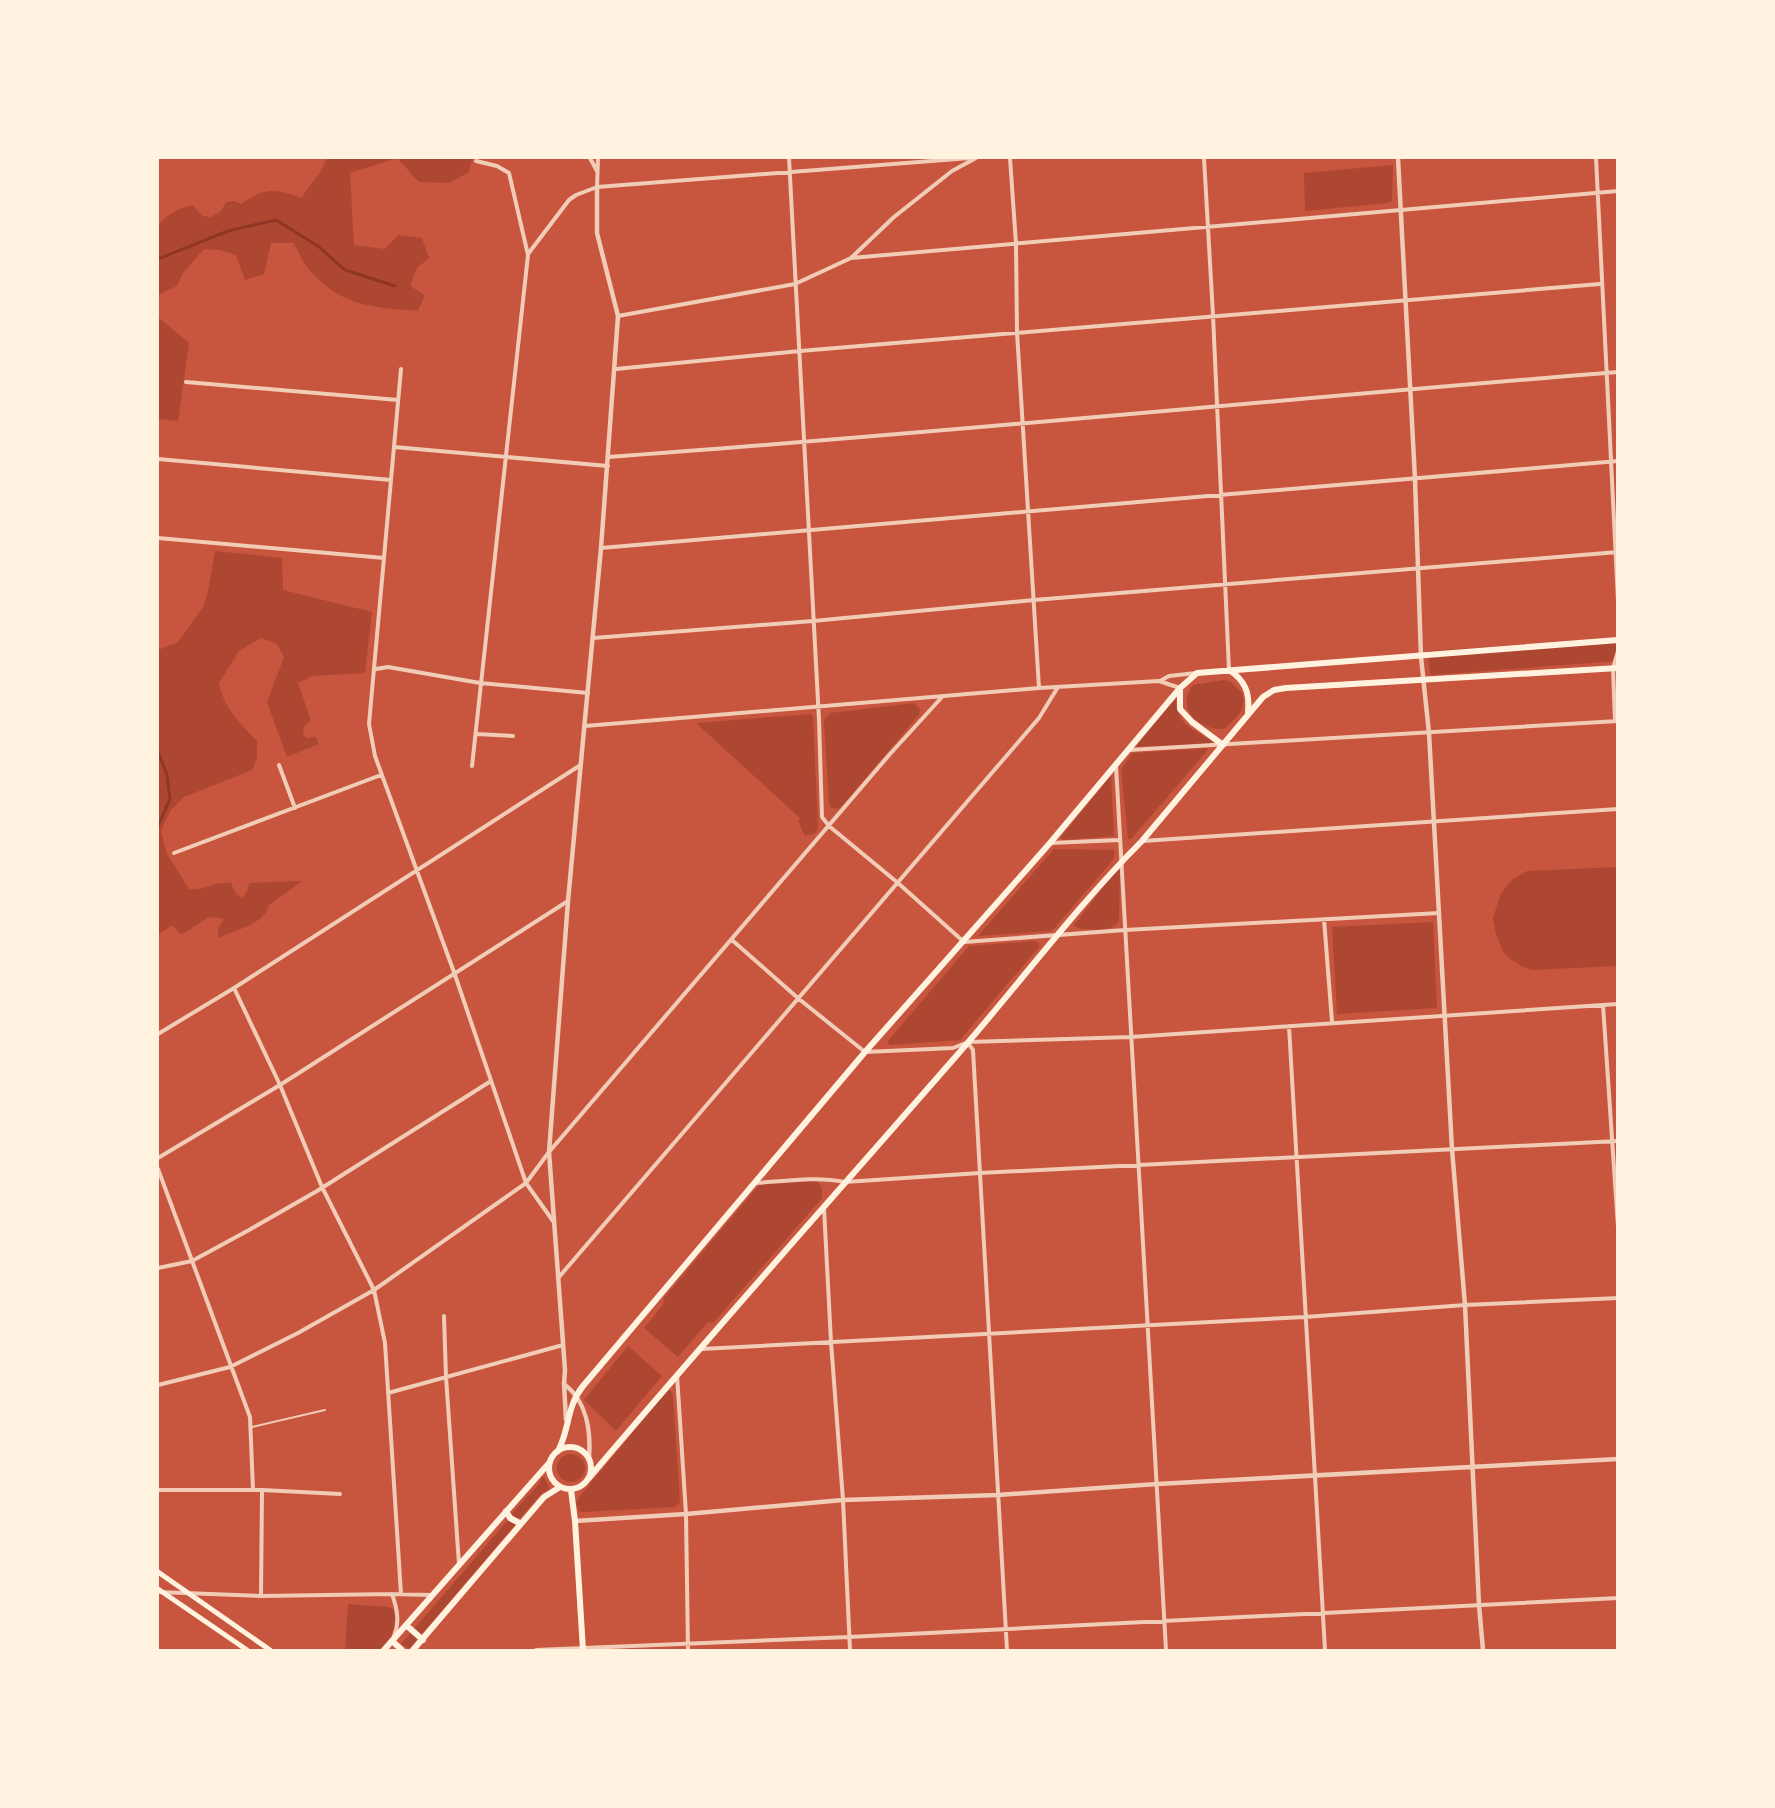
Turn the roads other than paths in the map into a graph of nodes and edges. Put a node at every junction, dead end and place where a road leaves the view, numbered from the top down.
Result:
1 (590, 158) edge
2 (598, 158) edge
3 (789, 158) edge
4 (970, 158) edge
5 (976, 158) edge
6 (1010, 158) edge
7 (1204, 158) edge
8 (1398, 158) edge
9 (1596, 158) edge
10 (476, 160) dead end
11 (598, 172) junction
12 (790, 172) junction
13 (597, 187) junction
14 (1617, 191) edge
15 (1598, 192) junction
16 (1401, 211) junction
17 (1207, 227) junction
18 (1016, 244) junction
19 (528, 255) junction
20 (850, 258) junction
21 (795, 284) junction
22 (1600, 284) junction
23 (1404, 299) junction
24 (1213, 315) junction
25 (618, 316) junction
26 (1017, 332) junction
27 (800, 351) junction
28 (402, 369) dead end
29 (616, 369) junction
30 (1617, 372) edge
31 (1606, 373) junction
32 (186, 382) dead end
33 (1409, 388) junction
34 (398, 400) junction
35 (1217, 405) junction
36 (1024, 422) junction
37 (804, 443) junction
38 (394, 447) junction
39 (608, 457) junction
40 (506, 458) junction
41 (158, 459) edge
42 (1617, 461) edge
43 (1611, 462) junction
44 (608, 466) junction
45 (1415, 478) junction
46 (391, 480) junction
47 (1221, 495) junction
48 (1027, 512) junction
49 (808, 530) junction
50 (158, 538) edge
51 (601, 548) junction
52 (1616, 552) edge
53 (384, 558) junction
54 (1419, 568) junction
55 (1226, 584) junction
56 (1034, 600) junction
57 (1617, 601) edge
58 (813, 621) junction
59 (593, 638) junction
60 (1617, 640) edge
61 (1617, 651) edge
62 (1421, 657) junction
63 (1615, 668) edge
64 (376, 669) junction
65 (1229, 670) junction
66 (1197, 673) junction
67 (1425, 680) junction
68 (1159, 681) junction
69 (480, 683) junction
70 (1058, 687) junction
71 (1039, 688) junction
72 (1180, 688) junction
73 (588, 693) junction
74 (942, 697) junction
75 (818, 707) junction
76 (1248, 712) junction
77 (1616, 721) edge
78 (585, 726) junction
79 (1429, 733) junction
80 (476, 734) junction
81 (513, 736) dead end
82 (1223, 746) junction
83 (1129, 750) junction
84 (279, 765) dead end
85 (472, 766) dead end
86 (579, 766) junction
87 (1116, 766) junction
88 (381, 775) junction
89 (295, 808) junction
90 (1617, 809) edge
91 (1434, 820) junction
92 (829, 826) junction
93 (1119, 840) junction
94 (1142, 841) junction
95 (1050, 843) junction
96 (174, 853) dead end
97 (1121, 862) junction
98 (416, 871) junction
99 (898, 883) junction
100 (568, 901) junction
101 (1439, 913) junction
102 (1324, 919) junction
103 (1125, 930) junction
104 (1058, 935) junction
105 (732, 940) junction
106 (964, 942) junction
107 (455, 975) junction
108 (234, 988) junction
109 (799, 999) junction
110 (1617, 1004) edge
111 (1604, 1005) junction
112 (1445, 1017) junction
113 (1332, 1022) junction
114 (1289, 1026) junction
115 (158, 1034) edge
116 (1131, 1037) junction
117 (968, 1042) junction
118 (865, 1052) junction
119 (491, 1081) junction
120 (280, 1085) junction
121 (1615, 1142) edge
122 (1452, 1149) junction
123 (549, 1152) junction
124 (1298, 1157) junction
125 (158, 1158) edge
126 (1139, 1166) junction
127 (158, 1169) edge
128 (980, 1173) junction
129 (845, 1182) junction
130 (526, 1183) junction
131 (756, 1183) junction
132 (322, 1187) junction
133 (824, 1208) junction
134 (553, 1221) junction
135 (1617, 1227) edge
136 (192, 1261) junction
137 (158, 1268) edge
138 (559, 1277) junction
139 (374, 1290) junction
140 (1617, 1298) edge
141 (1465, 1305) junction
142 (444, 1316) dead end
143 (1305, 1317) junction
144 (1148, 1324) junction
145 (989, 1334) junction
146 (831, 1342) junction
147 (563, 1345) junction
148 (699, 1349) junction
149 (230, 1367) junction
150 (677, 1374) junction
151 (446, 1377) junction
152 (564, 1384) junction
153 (158, 1385) edge
154 (388, 1393) junction
155 (576, 1395) junction
156 (325, 1410) dead end
157 (567, 1421) junction
158 (252, 1427) junction
159 (558, 1451) junction
160 (589, 1458) junction
161 (1617, 1459) edge
162 (550, 1462) junction
163 (1472, 1468) junction
164 (1317, 1476) junction
165 (589, 1478) junction
166 (1157, 1484) junction
167 (560, 1487) junction
168 (158, 1490) edge
169 (253, 1490) junction
170 (262, 1490) junction
171 (571, 1490) junction
172 (340, 1494) dead end
173 (998, 1495) junction
174 (843, 1500) junction
175 (507, 1511) junction
176 (686, 1514) junction
177 (575, 1521) junction
178 (521, 1524) junction
179 (459, 1565) junction
180 (158, 1572) edge
181 (159, 1591) edge
182 (190, 1594) junction
183 (392, 1594) junction
184 (401, 1594) junction
185 (431, 1595) junction
186 (261, 1596) junction
187 (1617, 1598) edge
188 (1479, 1605) junction
189 (1323, 1613) junction
190 (1164, 1620) junction
191 (406, 1625) junction
192 (1006, 1628) junction
193 (849, 1637) junction
194 (423, 1640) junction
195 (392, 1641) junction
196 (688, 1644) junction
197 (247, 1650) edge
198 (270, 1650) edge
199 (384, 1650) edge
200 (402, 1650) edge
201 (413, 1650) edge
202 (536, 1650) edge
203 (583, 1650) edge
204 (688, 1650) edge
205 (850, 1650) edge
206 (1007, 1650) edge
207 (1166, 1650) edge
208 (1325, 1650) edge
209 (1483, 1650) edge

1 - 11 street
2 - 11 street
3 - 12 street
4 - 12 street
5 - 20 street
6 - 18 street
7 - 17 street
8 - 16 street
9 - 15 street
10 - 19 street
11 - 13 street
12 - 13 street
12 - 21 street
13 - 19 street
13 - 25 street
14 - 15 street
15 - 16 street
15 - 22 street
16 - 17 street
16 - 23 street
17 - 18 street
17 - 24 street
18 - 20 street
18 - 26 street
19 - 40 street
20 - 21 street
21 - 25 street
21 - 27 street
22 - 23 street
22 - 31 street
23 - 24 street
23 - 33 street
24 - 26 street
24 - 35 street
25 - 29 street
26 - 27 street
26 - 36 street
27 - 29 street
27 - 37 street
28 - 34 street
29 - 39 street
30 - 31 street
31 - 33 street
31 - 43 street
32 - 34 street
33 - 35 street
33 - 45 street
34 - 38 street
35 - 36 street
35 - 47 street
36 - 37 street
36 - 48 street
37 - 39 street
37 - 49 street
38 - 40 street
38 - 46 street
39 - 44 street
40 - 44 street
40 - 69 street
41 - 46 street
42 - 43 street
43 - 45 street
43 - 52 street
44 - 51 street
45 - 47 street
45 - 54 street
46 - 53 street
47 - 48 street
47 - 55 street
48 - 49 street
48 - 56 street
49 - 51 street
49 - 58 street
50 - 53 street
51 - 59 street
52 - 54 street
52 - 57 street
53 - 64 street
54 - 55 street
54 - 62 street
55 - 56 street
55 - 65 street
56 - 58 street
56 - 71 street
58 - 59 street
58 - 75 street
59 - 73 street
60 - 62 main road
61 - 63 street
62 - 65 main road
62 - 67 street
63 - 67 main road
63 - 77 street
64 - 69 street
64 - 88 street
65 - 66 main road
65 - 76 main road
66 - 68 street
66 - 72 main road
67 - 76 main road
67 - 79 street
68 - 70 street
68 - 72 street
69 - 73 street
69 - 80 street
70 - 71 street
70 - 99 street
71 - 74 street
72 - 82 main road
72 - 83 main road
73 - 78 street
74 - 75 street
74 - 92 street
75 - 78 street
75 - 92 street
76 - 82 main road
77 - 79 street
78 - 86 street
79 - 82 street
79 - 91 street
80 - 81 street
80 - 85 street
82 - 83 street
82 - 94 main road
83 - 87 main road
84 - 89 street
86 - 98 street
86 - 100 street
87 - 93 street
87 - 95 main road
88 - 89 street
88 - 98 street
89 - 96 street
90 - 91 street
91 - 94 street
91 - 101 street
92 - 99 street
92 - 105 street
93 - 95 street
93 - 97 street
94 - 97 main road
95 - 106 main road
97 - 103 street
97 - 104 main road
98 - 107 street
98 - 108 street
99 - 106 street
99 - 109 street
100 - 107 street
100 - 123 street
101 - 102 street
101 - 112 street
102 - 103 street
102 - 113 street
103 - 104 street
103 - 116 street
104 - 106 street
104 - 117 main road
105 - 109 street
105 - 123 street
106 - 118 main road
107 - 119 street
107 - 120 street
108 - 115 street
108 - 120 street
109 - 118 street
109 - 138 street
110 - 111 street
111 - 112 street
111 - 121 street
112 - 113 street
112 - 122 street
113 - 114 street
114 - 116 street
114 - 124 street
116 - 117 street
116 - 126 street
117 - 118 street
117 - 128 street
117 - 129 main road
118 - 131 main road
119 - 130 street
119 - 132 street
120 - 125 street
120 - 132 street
121 - 122 street
121 - 135 street
122 - 124 street
122 - 141 street
123 - 130 street
123 - 134 street
124 - 126 street
124 - 143 street
126 - 128 street
126 - 144 street
127 - 136 street
128 - 129 street
128 - 145 street
129 - 131 street
129 - 133 main road
130 - 134 street
130 - 139 street
131 - 155 main road
132 - 136 street
132 - 139 street
133 - 146 street
133 - 148 main road
134 - 138 street
136 - 137 street
136 - 149 street
138 - 147 street
139 - 149 street
139 - 154 street
140 - 141 street
141 - 143 street
141 - 163 street
142 - 151 street
143 - 144 street
143 - 164 street
144 - 145 street
144 - 166 street
145 - 146 street
145 - 173 street
146 - 148 street
146 - 174 street
147 - 151 street
147 - 152 street
148 - 150 main road
149 - 153 street
149 - 158 street
150 - 165 main road
150 - 176 street
151 - 154 street
151 - 179 street
152 - 155 street
152 - 157 street
154 - 184 street
155 - 157 main road
155 - 160 street
156 - 158 lane
157 - 159 main road
158 - 169 street
159 - 160 main road
159 - 162 main road
160 - 165 main road
161 - 163 street
162 - 167 main road
162 - 175 main road
163 - 164 street
163 - 188 street
164 - 166 street
164 - 189 street
165 - 171 main road
166 - 173 street
166 - 190 street
167 - 171 main road
167 - 178 main road
168 - 169 street
169 - 170 street
170 - 172 street
170 - 186 street
171 - 177 main road
173 - 174 street
173 - 192 street
174 - 176 street
174 - 193 street
175 - 178 main road
175 - 179 main road
176 - 177 street
176 - 196 street
177 - 203 main road
178 - 194 main road
179 - 185 main road
180 - 182 main road
181 - 182 street
181 - 197 main road
182 - 186 street
182 - 198 main road
183 - 184 street
183 - 186 street
183 - 195 street
184 - 185 street
185 - 191 main road
187 - 188 street
188 - 189 street
188 - 209 street
189 - 190 street
189 - 208 street
190 - 192 street
190 - 207 street
191 - 194 main road
191 - 195 main road
192 - 193 street
192 - 206 street
193 - 196 street
193 - 205 street
194 - 201 main road
195 - 199 main road
195 - 200 main road
196 - 203 street
196 - 204 street
202 - 203 street

